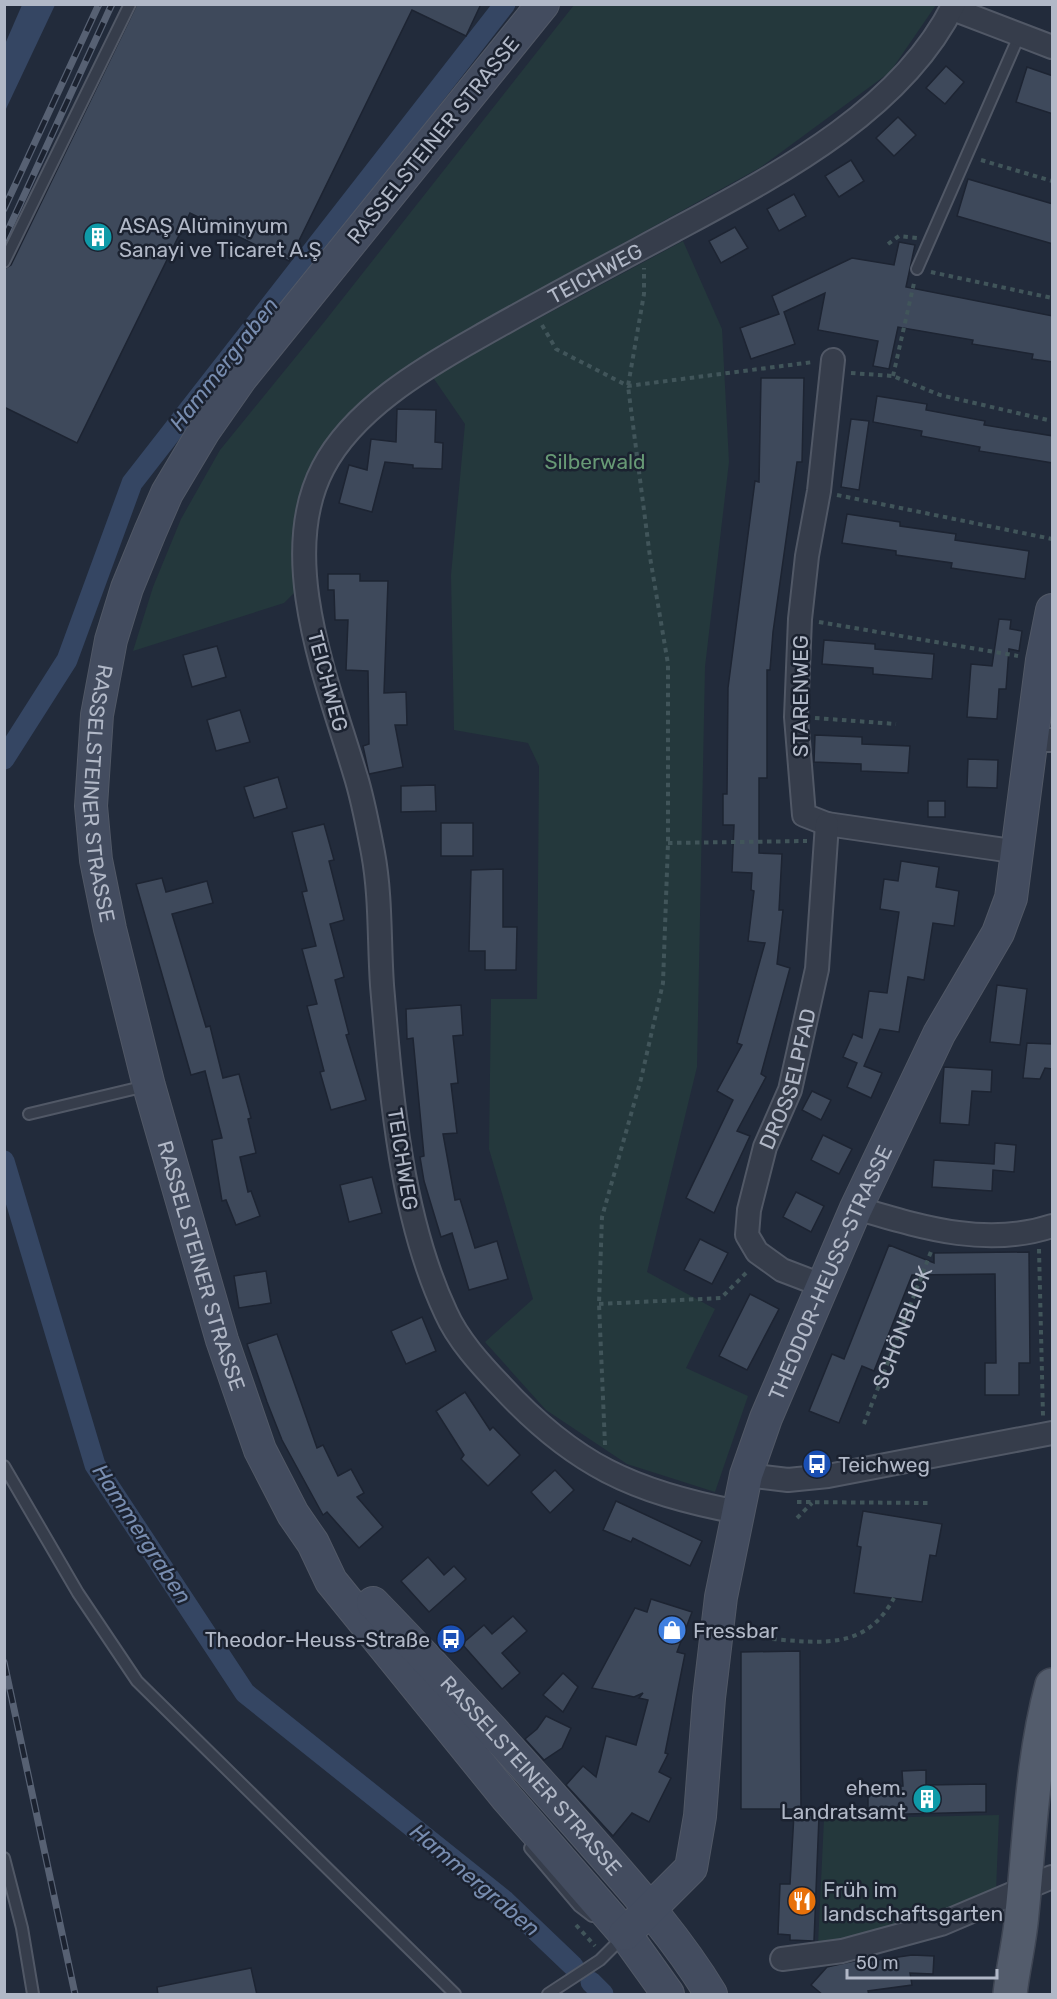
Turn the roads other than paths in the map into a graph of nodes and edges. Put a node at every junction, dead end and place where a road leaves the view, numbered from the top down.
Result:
1 (130, 4) edge
2 (543, 4) edge
3 (953, 7) edge
4 (1020, 36) junction
5 (1053, 47) edge
6 (4, 262) edge
7 (917, 269) road end
8 (832, 366) road end
9 (1053, 610) edge
10 (1043, 740) edge
11 (826, 833) junction
12 (1019, 852) junction
13 (149, 1086) junction
14 (29, 1114) dead end
15 (856, 1208) junction
16 (1046, 1228) edge
17 (824, 1286) junction
18 (1048, 1425) edge
19 (4, 1466) edge
20 (746, 1475) junction
21 (738, 1512) junction
22 (313, 1543) junction
23 (1053, 1685) edge
24 (4, 1858) edge
25 (1033, 1894) edge
26 (650, 1909) junction
27 (625, 1935) junction
28 (782, 1959) dead end
29 (33, 1995) edge
30 (455, 1995) edge
31 (548, 1995) edge
32 (668, 1995) edge
33 (711, 1995) edge
34 (1010, 1995) edge
35 (1025, 1995) edge

1 - 6 lane
2 - 13 main road, RASSELSTEINER STRASSE
3 - 4 street
3 - 21 street, TEICHWEG
4 - 5 street
4 - 7 lane
8 - 11 street, STARENWEG
9 - 10 main road, THEODOR-HEUSS-STRASSE
10 - 12 main road, THEODOR-HEUSS-STRASSE
11 - 12 street, STARENWEG
11 - 17 street, DROSSELPFAD
12 - 15 main road, THEODOR-HEUSS-STRASSE
13 - 14 lane
13 - 22 main road, RASSELSTEINER STRASSE
15 - 16 street
15 - 17 main road, THEODOR-HEUSS-STRASSE
17 - 20 main road, THEODOR-HEUSS-STRASSE
18 - 20 street
19 - 30 lane
20 - 21 main road, THEODOR-HEUSS-STRASSE
21 - 26 main road, THEODOR-HEUSS-STRASSE
22 - 26 main road, RASSELSTEINER STRASSE
22 - 27 main road, RASSELSTEINER STRASSE
23 - 25 main road
24 - 29 lane
25 - 28 street
25 - 34 main road
25 - 35 main road
26 - 27 main road, THEODOR-HEUSS-STRASSE
26 - 33 main road, RASSELSTEINER STRASSE
27 - 31 lane
27 - 32 main road, RASSELSTEINER STRASSE

